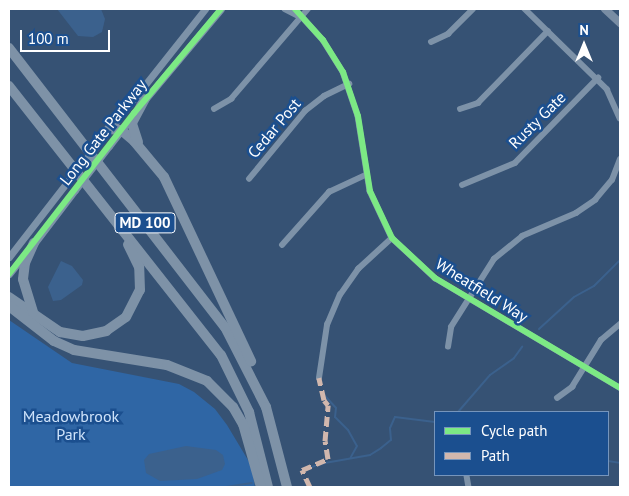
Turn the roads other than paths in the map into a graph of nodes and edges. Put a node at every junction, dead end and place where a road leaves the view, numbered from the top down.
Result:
1 (205, 9) edge
2 (220, 9) edge
3 (285, 9) edge
4 (295, 9) edge
5 (308, 9) edge
6 (473, 9) edge
7 (525, 9) edge
8 (605, 9) edge
9 (301, 17) junction
10 (620, 23) edge
11 (548, 31) junction
12 (430, 42) dead end
13 (9, 48) edge
14 (598, 78) junction
15 (349, 84) junction
16 (9, 86) edge
17 (145, 99) junction
18 (214, 109) dead end
19 (460, 110) dead end
20 (620, 118) edge
21 (109, 129) junction
22 (121, 130) junction
23 (141, 147) junction
24 (620, 159) edge
25 (365, 175) junction
26 (249, 179) dead end
27 (462, 185) dead end
28 (98, 197) junction
29 (392, 238) junction
30 (34, 243) junction
31 (282, 245) dead end
32 (9, 257) edge
33 (9, 274) edge
34 (9, 297) edge
35 (468, 299) junction
36 (9, 306) edge
37 (35, 315) junction
38 (620, 324) edge
39 (448, 348) dead end
40 (584, 368) junction
41 (319, 378) dead end
42 (620, 388) edge
43 (557, 398) dead end
44 (266, 407) junction
45 (467, 476) edge
46 (261, 487) edge
47 (268, 487) edge
48 (287, 487) edge
49 (469, 487) edge

1 - 21 street, Long Gate Parkway
2 - 17 street, Long Gate Parkway
3 - 9 street, Wheatfield Way
4 - 9 street, Wheatfield Way
5 - 9 street
6 - 12 street
7 - 11 street
8 - 10 main road
9 - 15 street, Wheatfield Way
9 - 18 street
11 - 14 street
11 - 19 street
13 - 44 highway, MD 100
14 - 20 street
14 - 27 street, Rusty Gate
15 - 25 street, Wheatfield Way
15 - 26 street, Cedar Post
16 - 28 highway, MD 100
17 - 22 street, Long Gate Parkway
17 - 23 highway
21 - 22 highway
21 - 32 street, Long Gate Parkway, bridge
22 - 23 highway
22 - 30 street, Long Gate Parkway, bridge
23 - 44 highway
24 - 35 street
25 - 29 street, Wheatfield Way
25 - 31 street
28 - 37 highway
28 - 47 highway, MD 100
29 - 35 street, Wheatfield Way
29 - 41 street
30 - 33 street, Long Gate Parkway
30 - 37 highway
34 - 37 highway
35 - 39 street
35 - 40 street, Wheatfield Way
36 - 46 highway
38 - 40 street
40 - 42 street, Wheatfield Way
40 - 43 street
44 - 48 highway, MD 100
45 - 49 street

